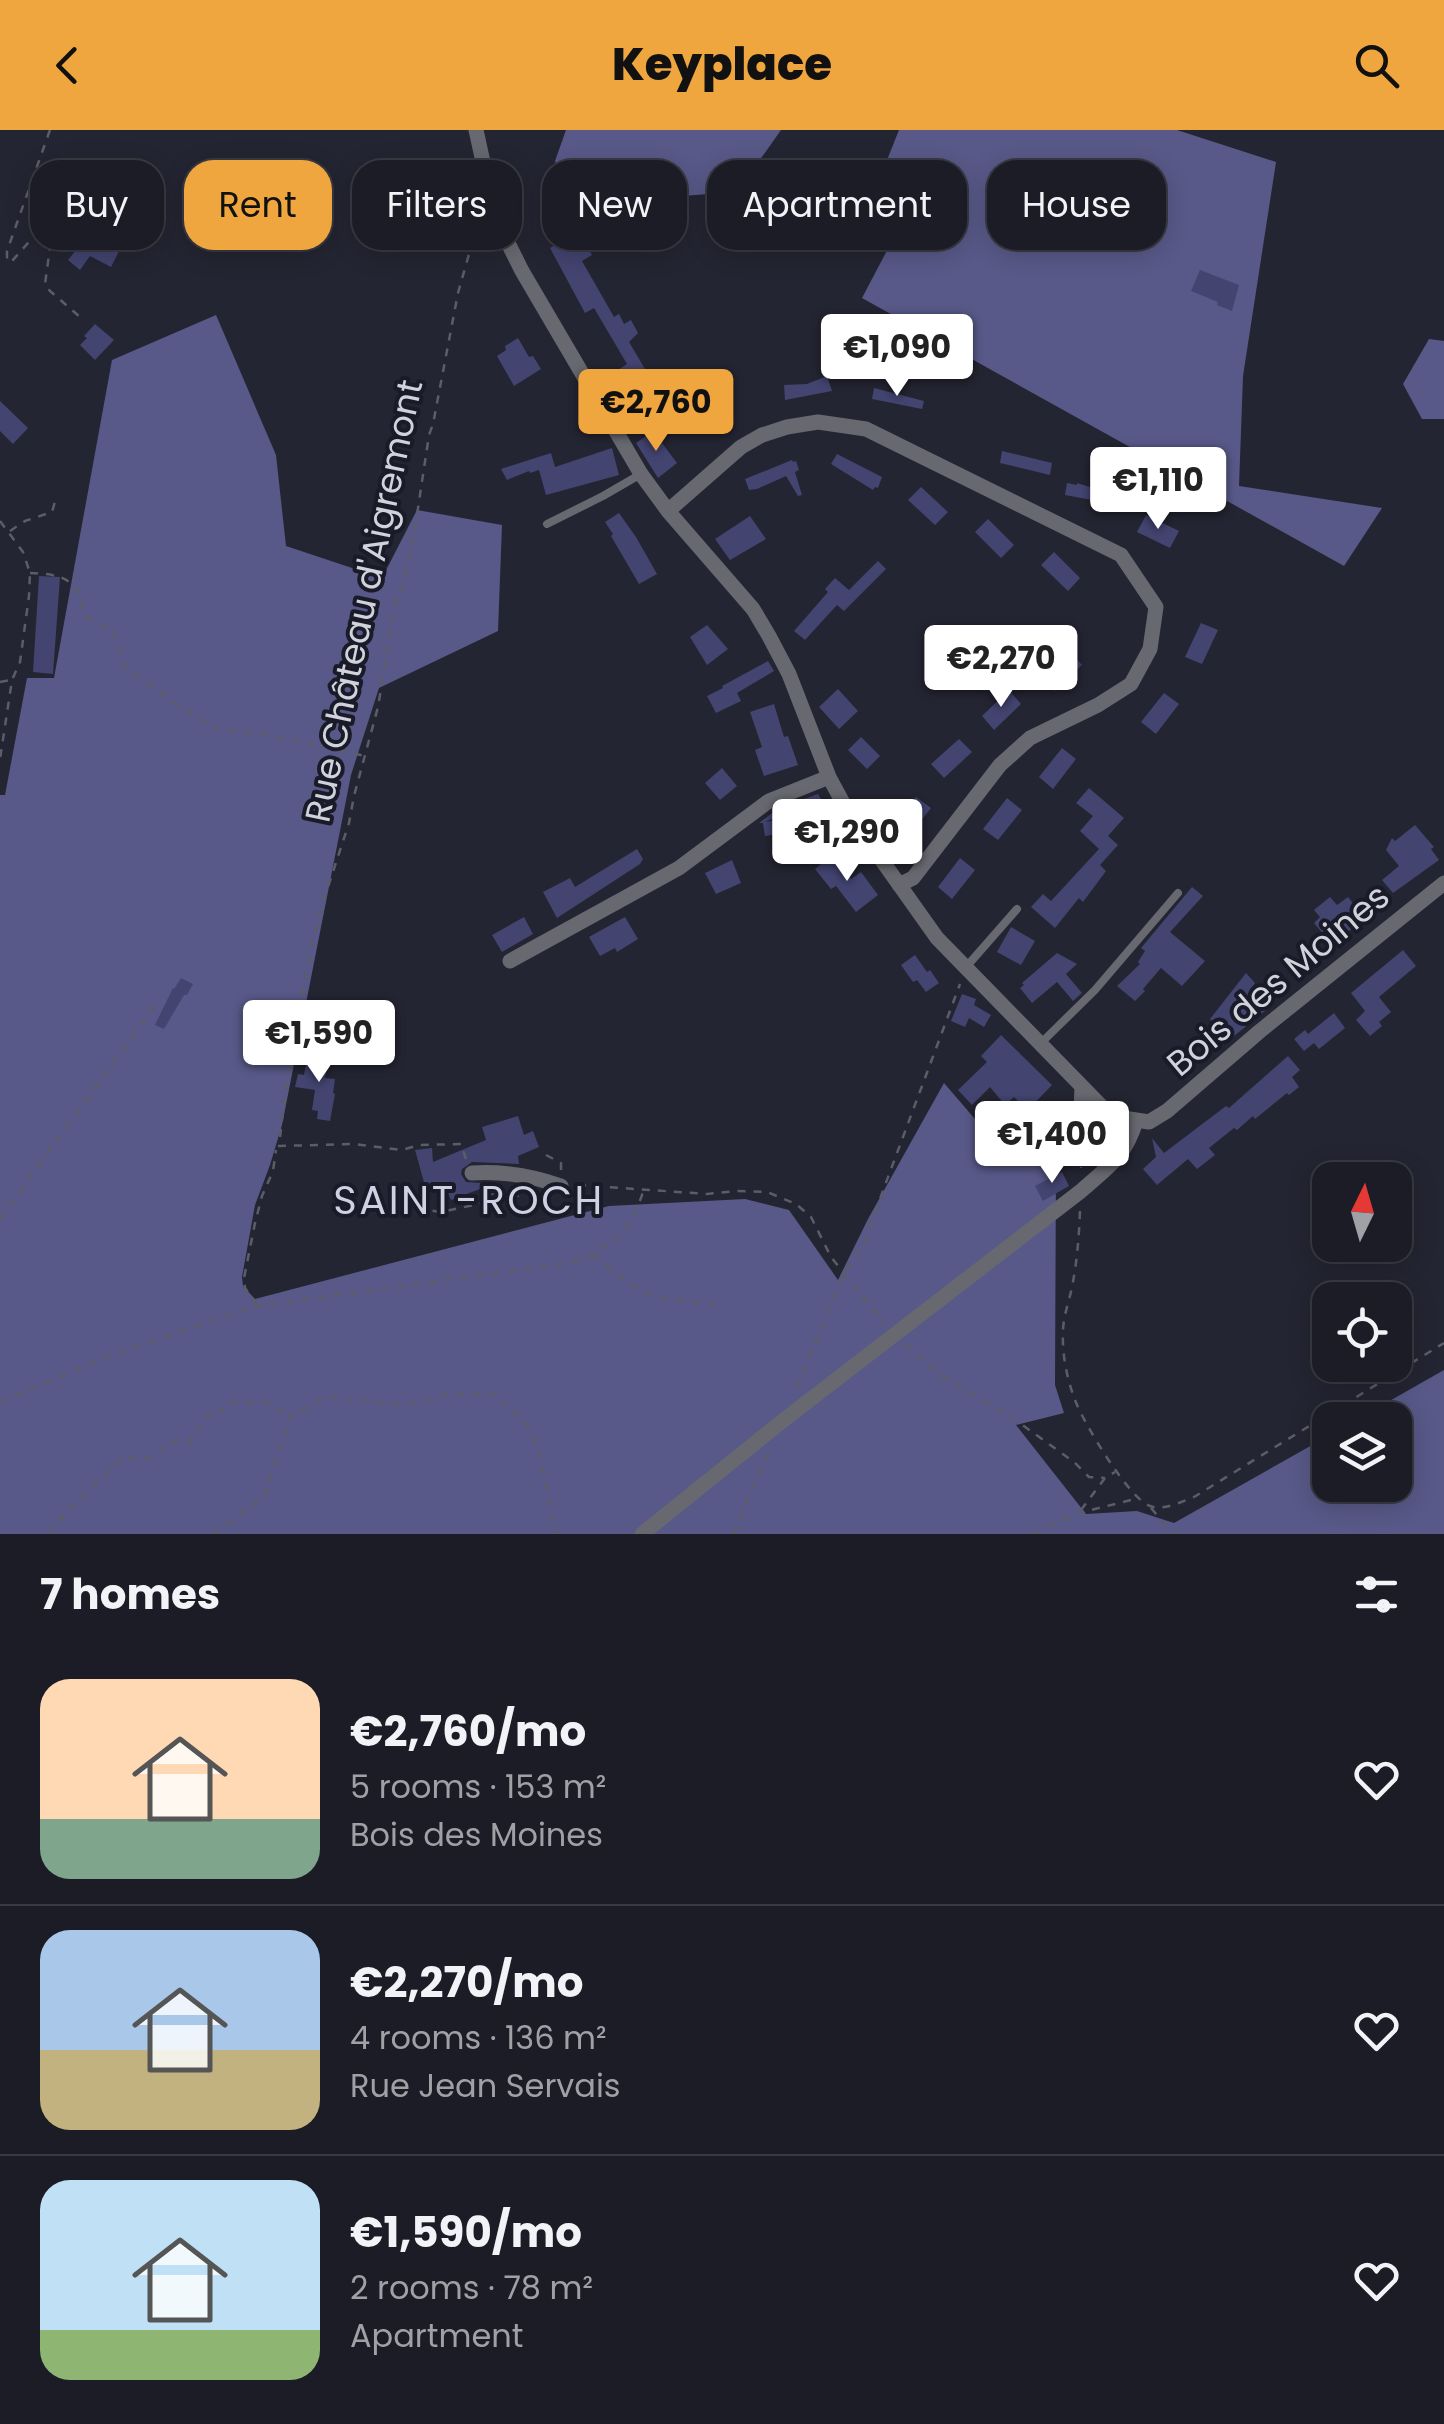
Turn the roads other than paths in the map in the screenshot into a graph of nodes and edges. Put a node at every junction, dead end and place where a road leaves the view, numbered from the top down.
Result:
1 (476, 130) edge
2 (641, 474) junction
3 (668, 511) junction
4 (548, 524) dead end
5 (829, 777) junction
6 (1444, 882) edge
7 (899, 885) junction
8 (1178, 893) dead end
9 (1017, 909) dead end
10 (510, 962) dead end
11 (966, 968) junction
12 (1040, 1044) junction
13 (1082, 1087) junction
14 (1136, 1120) junction
15 (1080, 1134) road end
16 (472, 1173) dead end
17 (560, 1186) road end
18 (642, 1534) edge

1 - 2 street
2 - 3 street
2 - 4 lane
3 - 5 street
3 - 7 street
5 - 7 street
5 - 10 street
6 - 14 street, Bois des Moines
7 - 11 street
8 - 12 lane
9 - 11 lane
11 - 12 street
12 - 13 street
13 - 14 street
13 - 15 street
14 - 18 street
16 - 17 street

